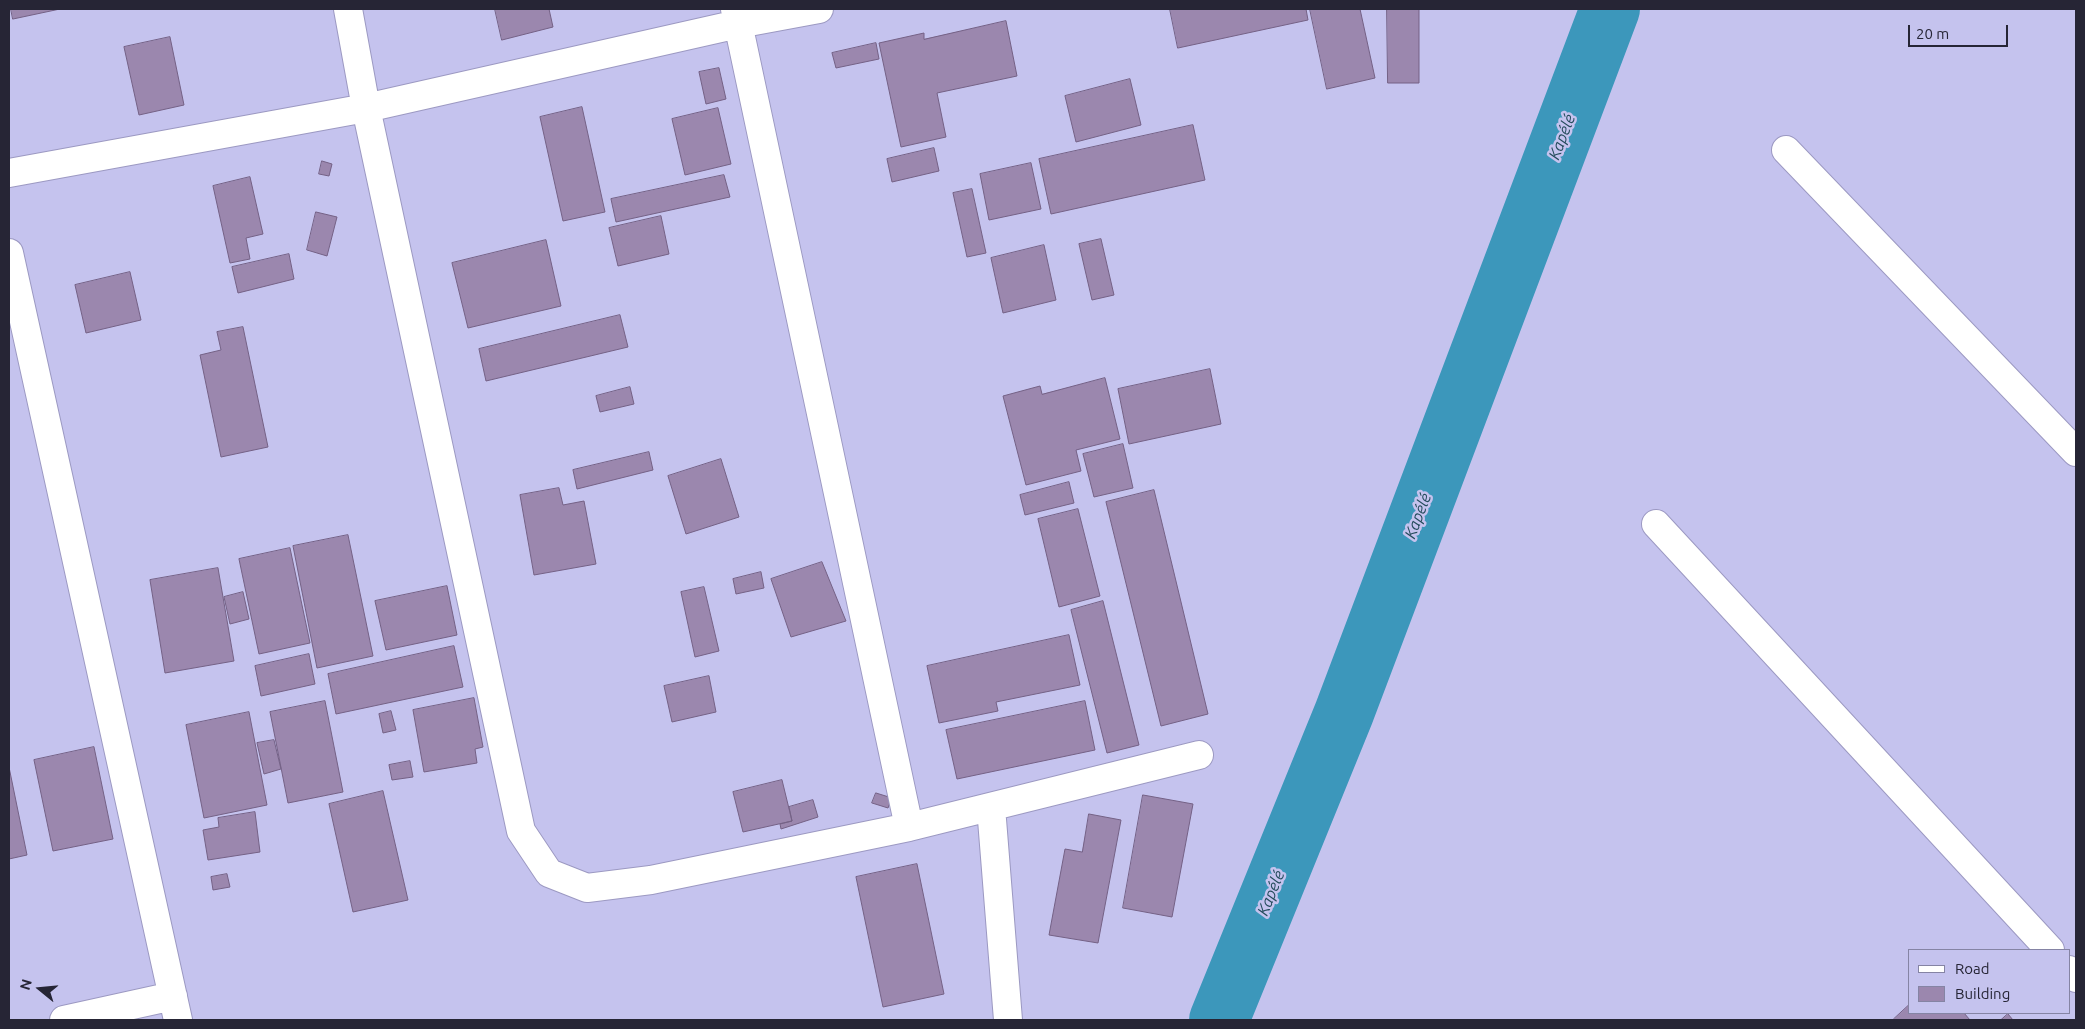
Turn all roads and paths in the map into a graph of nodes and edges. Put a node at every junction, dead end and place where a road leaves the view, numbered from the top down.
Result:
1 (348, 9) edge
2 (819, 9) edge
3 (736, 16) edge
4 (366, 108) junction
5 (1786, 150) dead end
6 (9, 173) edge
7 (9, 253) edge
8 (2076, 452) edge
9 (1656, 524) dead end
10 (1199, 755) dead end
11 (991, 807) junction
12 (909, 827) junction
13 (2049, 949) edge
14 (176, 1008) edge
15 (64, 1020) edge
16 (1008, 1020) edge

1 - 4 street
2 - 3 street
3 - 4 street
3 - 12 street
4 - 6 street
4 - 12 street
5 - 8 street
7 - 14 street
9 - 13 street
10 - 11 street
11 - 12 street
11 - 16 street
14 - 15 street

